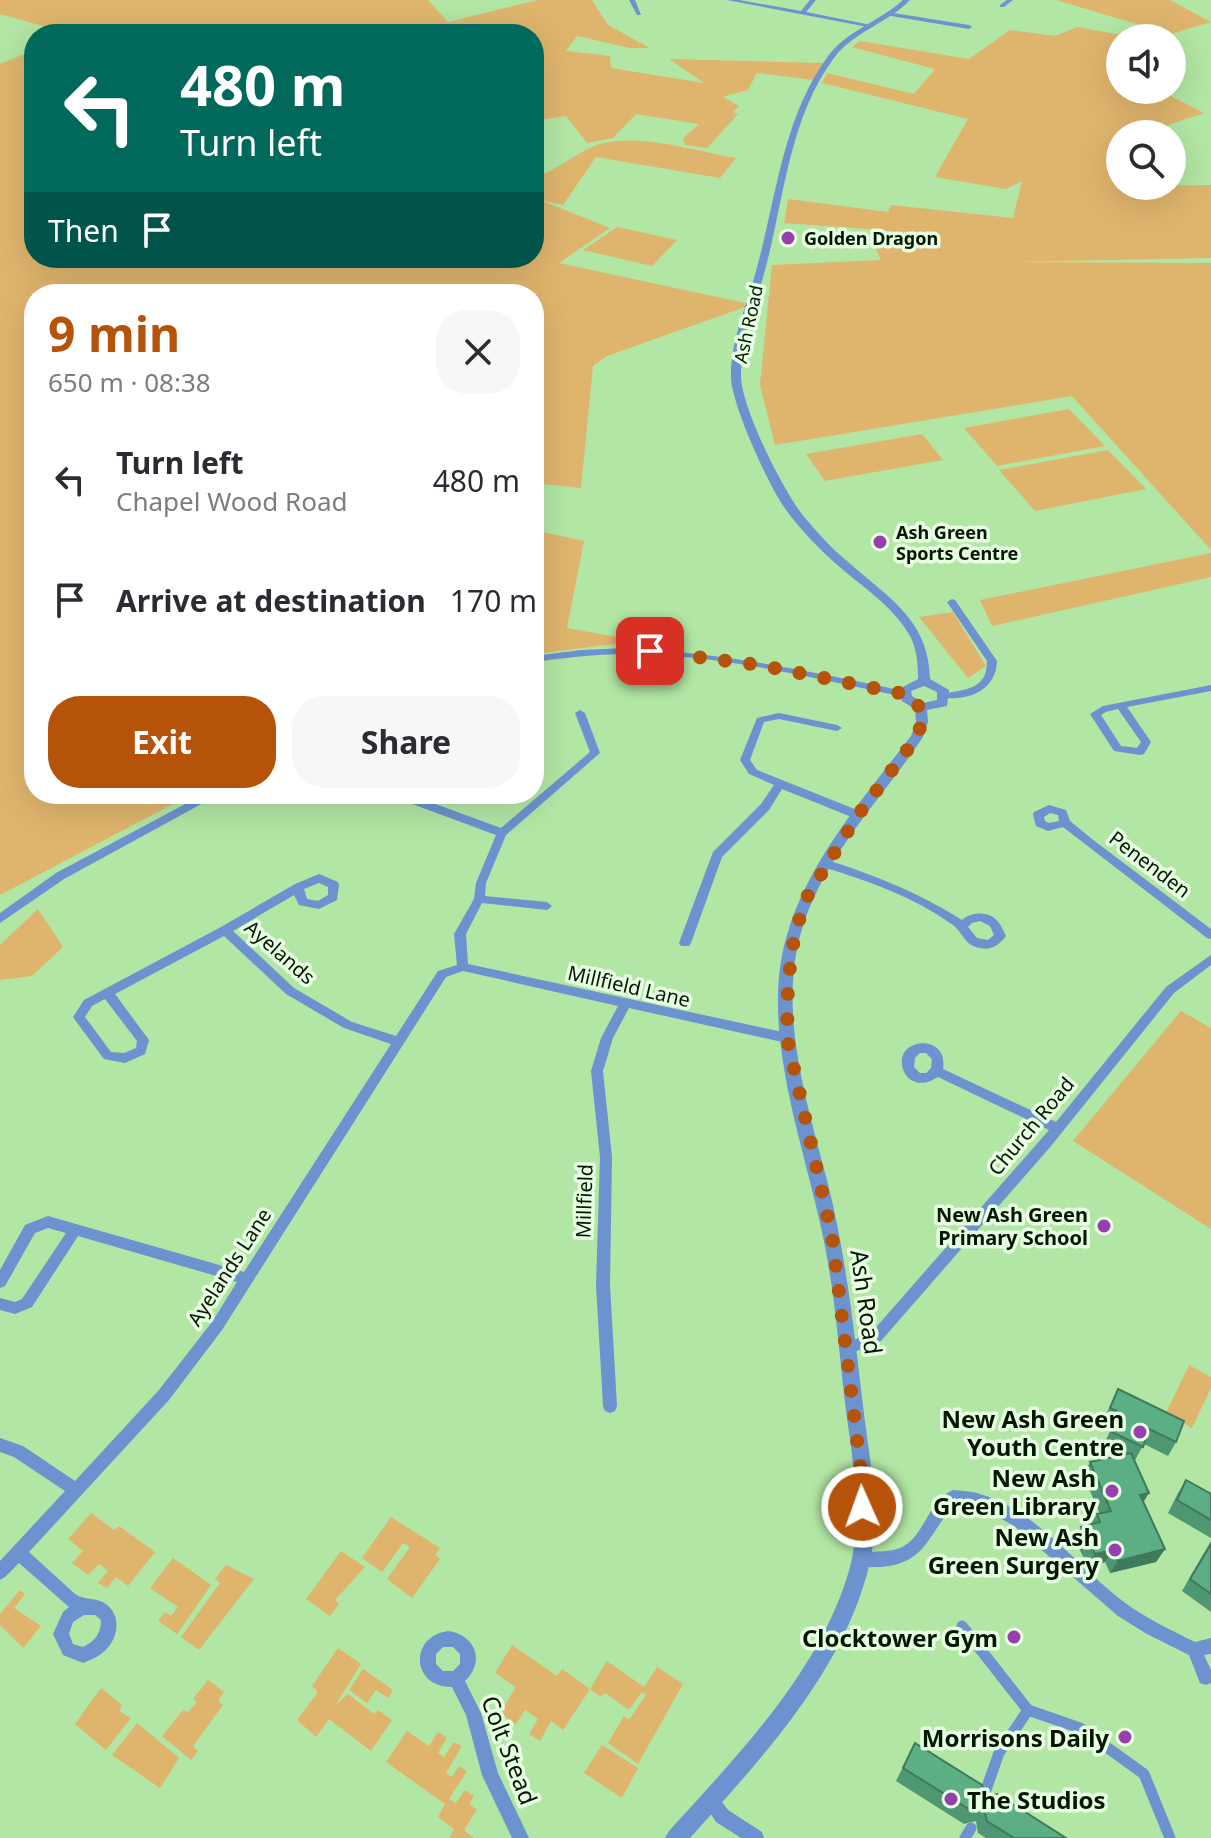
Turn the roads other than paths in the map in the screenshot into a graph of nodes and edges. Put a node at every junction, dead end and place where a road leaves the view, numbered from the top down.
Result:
1 (632, 0) edge
2 (730, 0) edge
3 (813, 0) edge
4 (907, 0) edge
5 (1010, 0) edge
6 (1002, 6) dead end
7 (803, 13) junction
8 (639, 14) dead end
9 (887, 14) junction
10 (868, 25) junction
11 (969, 28) dead end
12 (952, 602) dead end
13 (544, 658) edge
14 (924, 681) junction
15 (1211, 688) edge
16 (904, 694) junction
17 (946, 696) junction
18 (1121, 706) junction
19 (921, 707) junction
20 (580, 713) dead end
21 (837, 728) dead end
22 (780, 784) junction
23 (544, 797) edge
24 (193, 804) edge
25 (424, 804) edge
26 (536, 804) edge
27 (858, 815) junction
28 (1065, 823) dead end
29 (502, 833) junction
30 (827, 864) junction
31 (299, 887) dead end
32 (479, 899) junction
33 (547, 906) dead end
34 (0, 919) edge
35 (962, 927) dead end
36 (225, 930) junction
37 (1211, 935) edge
38 (685, 943) dead end
39 (1211, 959) edge
40 (463, 967) junction
41 (108, 994) junction
42 (625, 1004) junction
43 (787, 1038) junction
44 (398, 1041) junction
45 (938, 1072) dead end
46 (1056, 1128) junction
47 (75, 1230) junction
48 (246, 1279) junction
49 (0, 1282) edge
50 (0, 1304) edge
51 (847, 1349) junction
52 (610, 1406) dead end
53 (0, 1445) edge
54 (74, 1489) junction
55 (19, 1553) junction
56 (861, 1560) junction
57 (0, 1572) edge
58 (82, 1607) dead end
59 (962, 1626) dead end
60 (1211, 1646) edge
61 (1194, 1650) junction
62 (1206, 1677) dead end
63 (456, 1679) dead end
64 (1028, 1710) junction
65 (710, 1800) junction
66 (981, 1802) edge
67 (521, 1838) edge
68 (676, 1838) edge
69 (756, 1838) edge
70 (1170, 1838) edge

1 - 8 street
2 - 7 street
3 - 7 street
4 - 9 street, Ash Road
5 - 6 street
7 - 10 street
9 - 10 street, Ash Road
9 - 11 street
10 - 14 street, Ash Road
12 - 17 street
13 - 16 street
14 - 16 street
14 - 17 street
15 - 18 street
16 - 19 street
17 - 19 street
18 - 18 street
19 - 27 street, Ash Road
20 - 23 street
21 - 22 street
22 - 27 street
22 - 38 street
24 - 34 street
25 - 29 street
26 - 29 street
27 - 30 street, Ash Road
28 - 37 street, Penenden
29 - 32 street
30 - 35 street
30 - 43 street, Ash Road
31 - 36 street, Ayelands
32 - 33 street
32 - 40 street
36 - 41 street, Ayelands
36 - 44 street, Ayelands
39 - 46 street, Church Road
40 - 42 street, Millfield Lane
40 - 44 street, Ayelands Lane
41 - 41 street, Ayelands
42 - 43 street, Millfield Lane
42 - 52 street, Millfield
43 - 51 street, Ash Road
44 - 48 street, Ayelands Lane
45 - 46 street
46 - 51 street, Church Road
47 - 48 street
47 - 49 street
47 - 50 street
48 - 54 street, Ayelands Lane
51 - 56 street, Ash Road
53 - 54 street
54 - 55 street, Ayelands Lane
55 - 57 street, Ayelands Lane
55 - 58 street
56 - 61 street
56 - 65 street, Ash Road
59 - 64 street
60 - 61 street
61 - 62 street
63 - 67 street, Colt Stead
64 - 66 street
64 - 70 street
65 - 68 street, Ash Road
65 - 69 street

